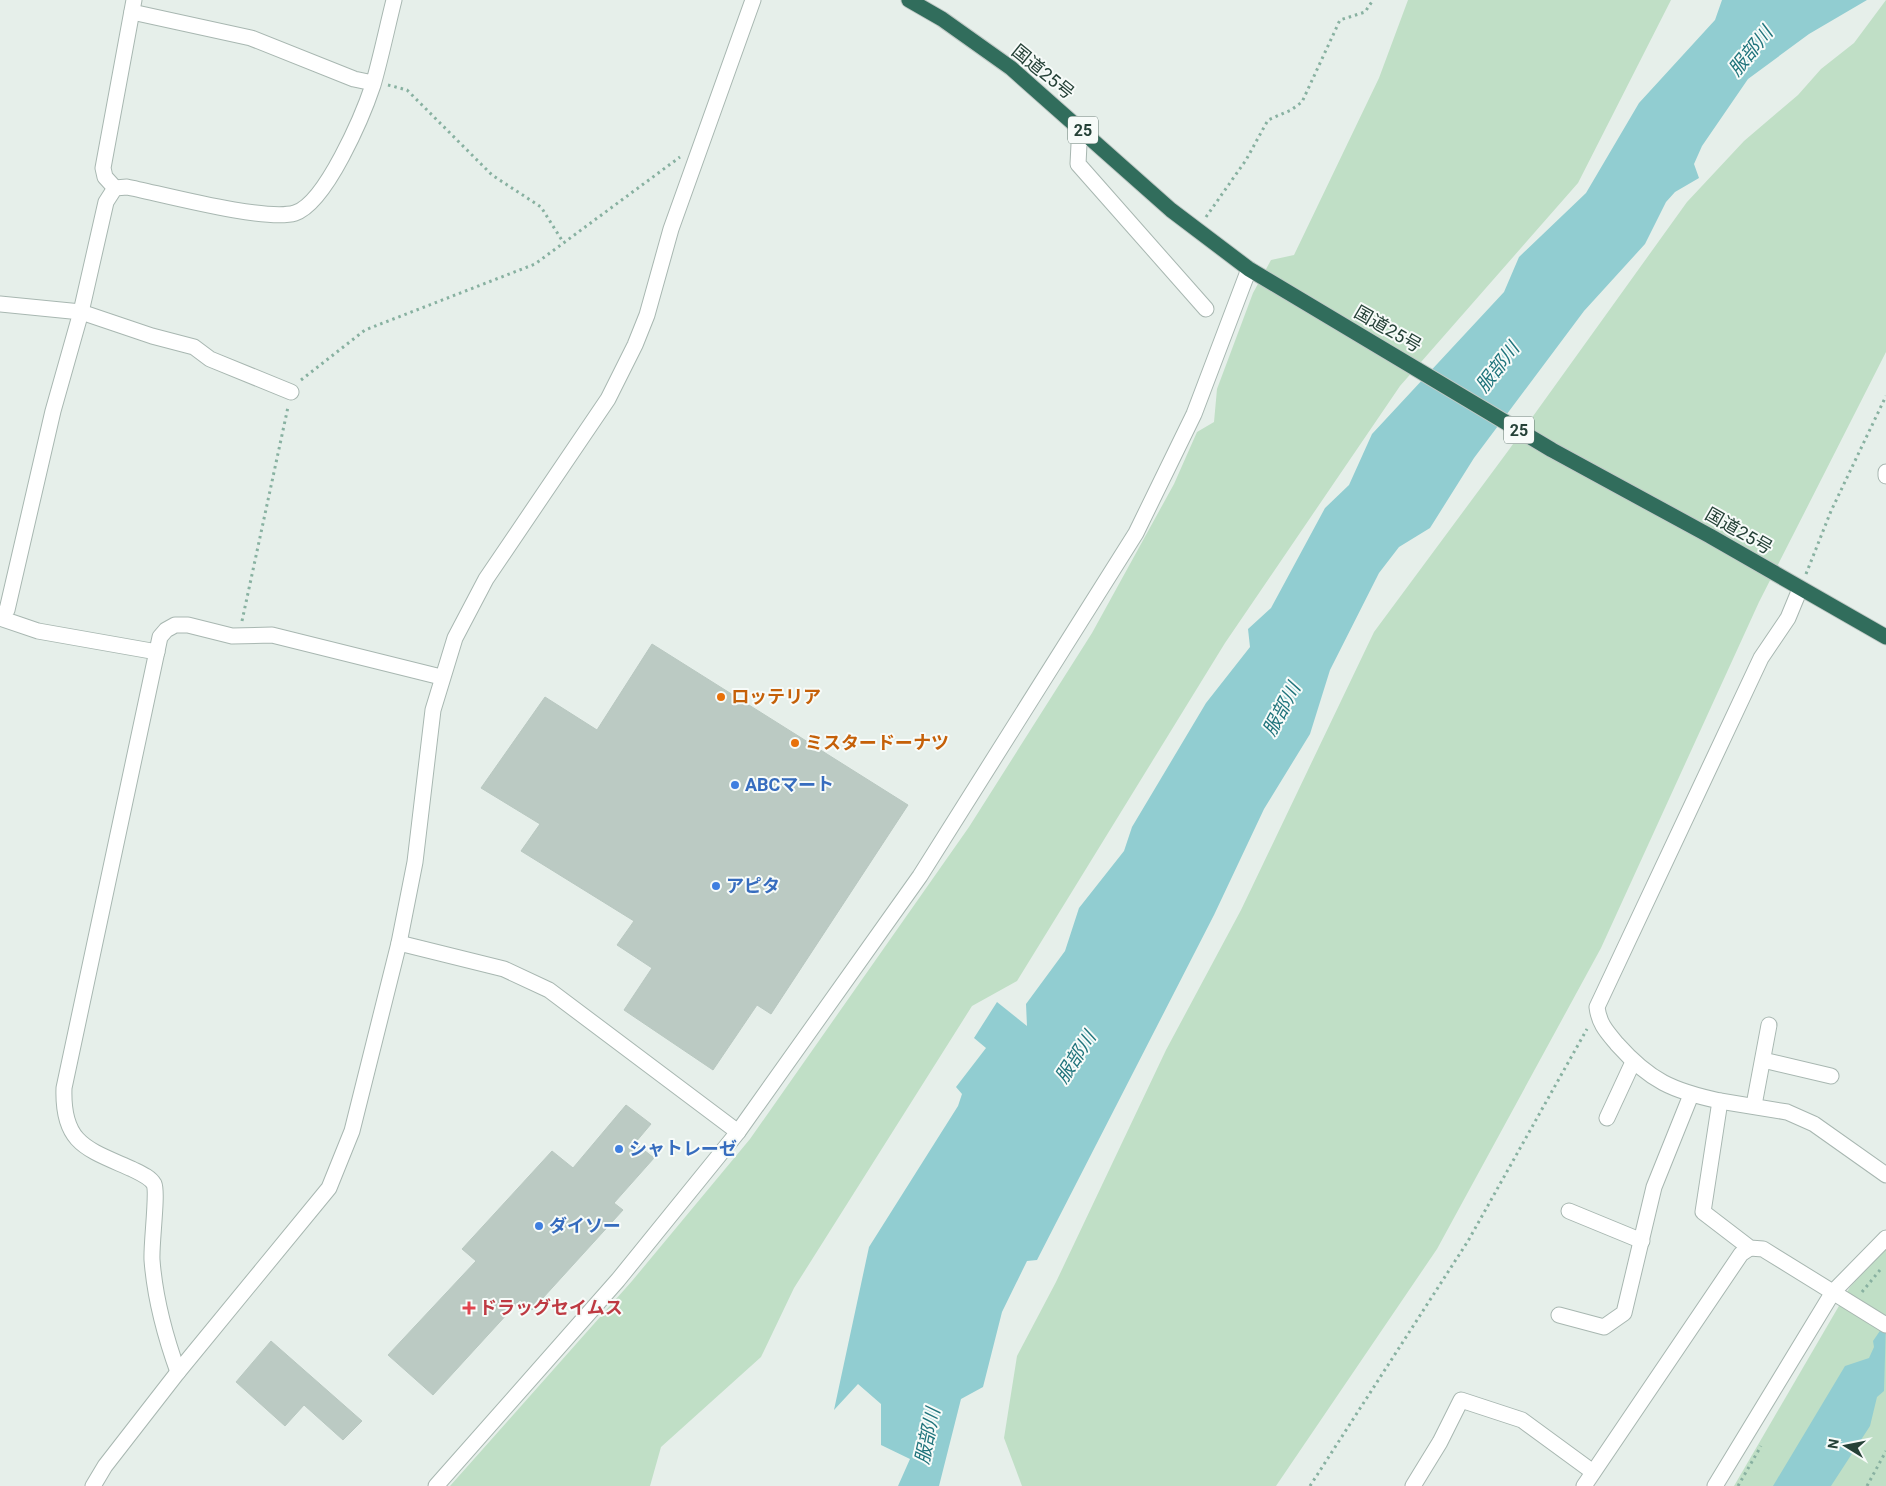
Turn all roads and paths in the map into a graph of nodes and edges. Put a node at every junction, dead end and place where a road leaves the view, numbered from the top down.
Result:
1 (394, 0) edge
2 (753, 0) edge
3 (909, 0) edge
4 (1373, 0) edge
5 (133, 6) edge
6 (373, 83) junction
7 (1086, 132) junction
8 (698, 152) junction
9 (115, 188) junction
10 (1197, 230) junction
11 (563, 242) junction
12 (1249, 269) junction
13 (0, 304) edge
14 (1206, 309) dead end
15 (81, 312) junction
16 (291, 392) junction
17 (1886, 396) edge
18 (1886, 472) edge
19 (1886, 476) edge
20 (1796, 586) junction
21 (0, 616) edge
22 (232, 636) junction
23 (1886, 637) edge
24 (157, 652) junction
25 (441, 677) junction
26 (400, 944) junction
27 (1599, 1020) junction
28 (1769, 1025) dead end
29 (1763, 1060) junction
30 (1633, 1062) junction
31 (1831, 1076) dead end
32 (1691, 1095) junction
33 (1720, 1101) junction
34 (1754, 1105) junction
35 (1607, 1118) dead end
36 (738, 1132) junction
37 (1886, 1175) edge
38 (1570, 1211) dead end
39 (1886, 1238) edge
40 (1642, 1241) junction
41 (1750, 1248) junction
42 (1886, 1263) edge
43 (1833, 1292) junction
44 (1860, 1294) dead end
45 (1559, 1315) dead end
46 (1886, 1325) edge
47 (178, 1372) junction
48 (1886, 1451) edge
49 (1593, 1472) junction
50 (1869, 1485) edge
51 (93, 1486) edge
52 (436, 1486) edge
53 (1310, 1486) edge
54 (1413, 1486) edge
55 (1584, 1486) edge
56 (1715, 1486) edge

1 - 6 street
2 - 8 street
3 - 7 highway, 国道25号 / 25
4 - 10 path
5 - 6 street
5 - 9 street
6 - 9 street
6 - 11 path
7 - 10 highway, 国道25号 / 25
7 - 14 street
8 - 11 path
8 - 25 street
9 - 15 street
10 - 12 highway, 国道25号 / 25
11 - 16 path
12 - 20 highway, 国道25号 / 25
12 - 36 street
13 - 15 street
15 - 16 street
15 - 21 street
16 - 22 path
17 - 20 path
18 - 19 street
20 - 23 highway, 国道25号 / 25
20 - 27 street
21 - 24 street
22 - 24 street
22 - 25 street
24 - 47 street
25 - 26 street
26 - 36 street
26 - 47 street
27 - 30 street
27 - 53 path
28 - 29 street
29 - 31 street
29 - 34 street
30 - 32 street
30 - 35 street
32 - 33 street
32 - 40 street
33 - 34 street
33 - 41 street
34 - 37 street
36 - 52 street
38 - 40 street
39 - 43 street
40 - 45 street
41 - 43 street
41 - 49 street
42 - 44 path
43 - 46 street
43 - 56 street
47 - 51 street
48 - 50 path
49 - 54 street
49 - 55 street

